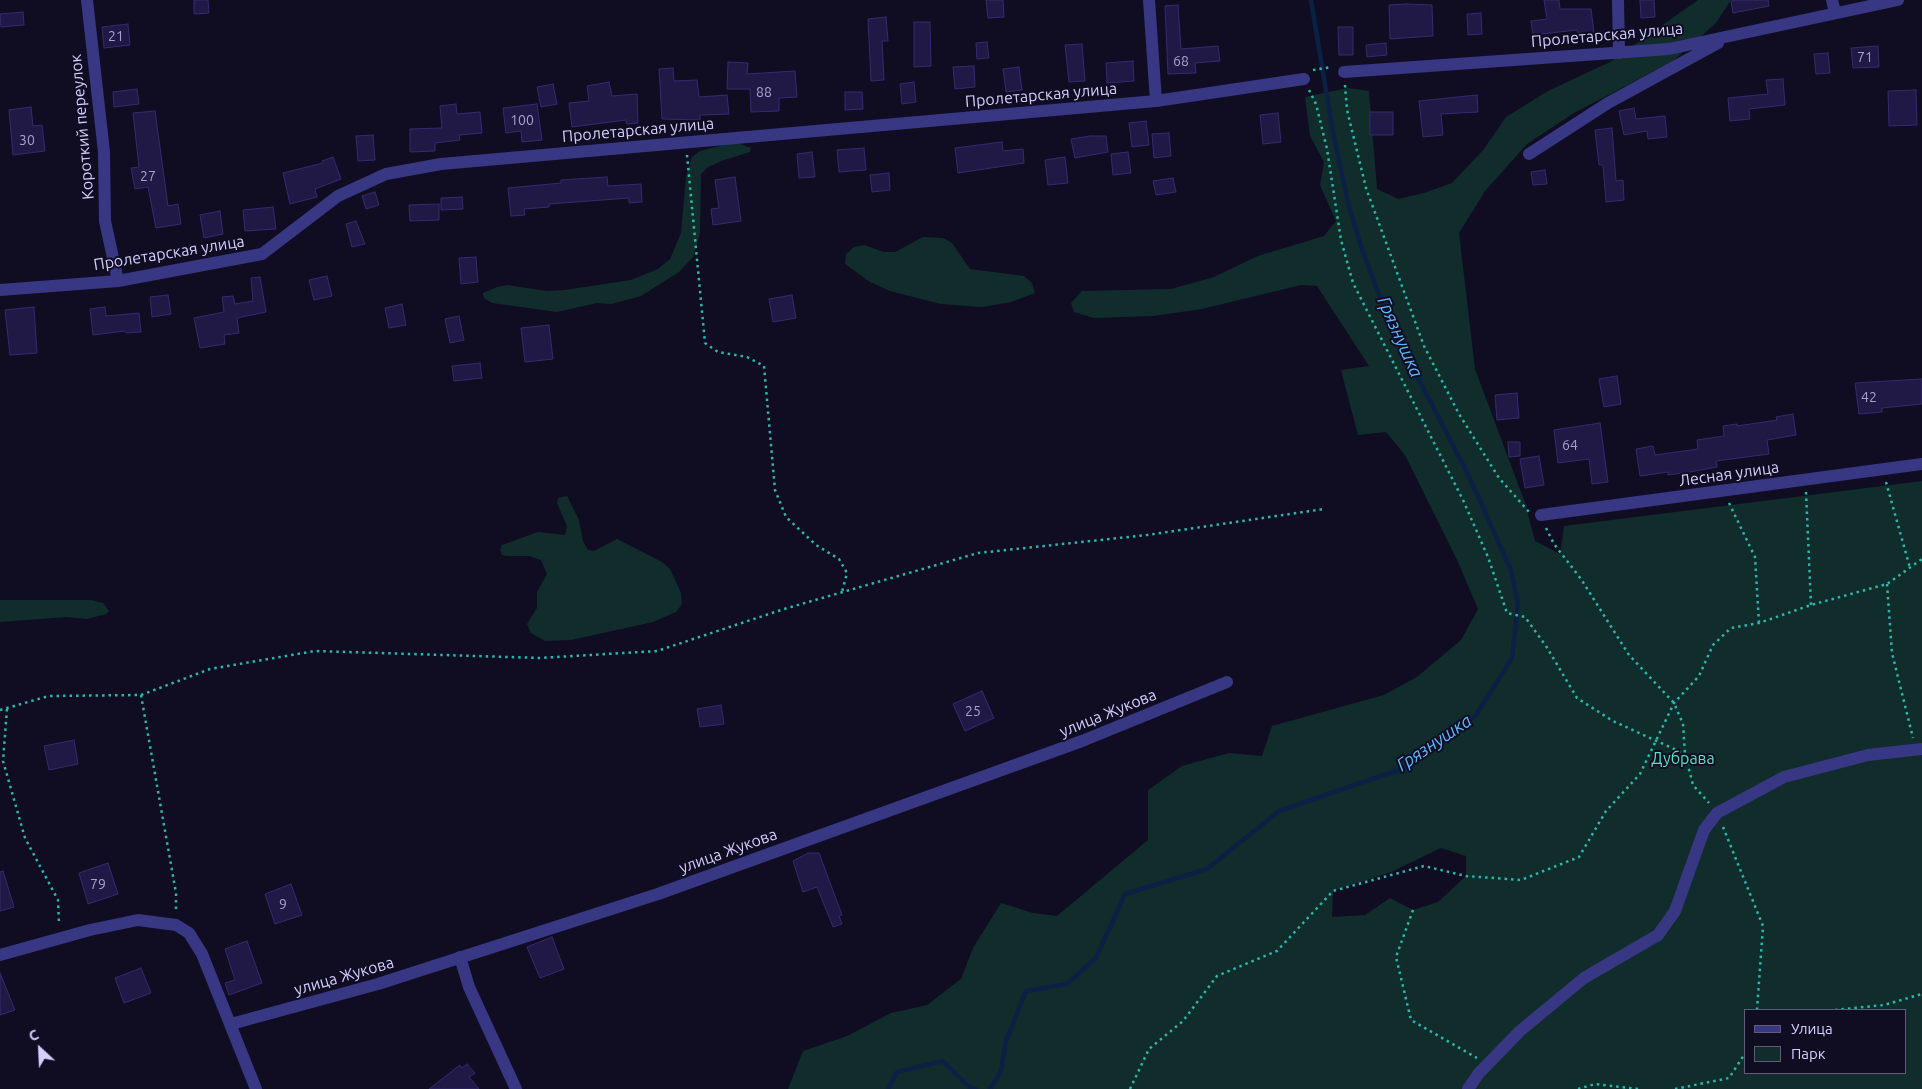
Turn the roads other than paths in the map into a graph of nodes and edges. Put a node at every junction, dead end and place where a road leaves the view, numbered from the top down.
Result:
1 (87, 0) edge
2 (1149, 0) edge
3 (1618, 0) edge
4 (1898, 0) edge
5 (1833, 6) edge
6 (1731, 35) junction
7 (1619, 53) junction
8 (1342, 69) road end
9 (1306, 75) road end
10 (1156, 101) junction
11 (1529, 154) dead end
12 (118, 281) junction
13 (0, 290) edge
14 (1922, 464) edge
15 (1541, 515) road end
16 (1227, 682) dead end
17 (1919, 750) edge
18 (0, 955) edge
19 (460, 957) junction
20 (231, 1024) junction
21 (256, 1089) edge
22 (516, 1089) edge
23 (1468, 1089) edge

1 - 12 street, Короткий переулок
2 - 10 street
3 - 7 street
4 - 5 street, Пролетарская улица
5 - 6 street, Пролетарская улица
6 - 7 street, Пролетарская улица
6 - 11 street
7 - 8 street, Пролетарская улица
9 - 10 street, Пролетарская улица
10 - 12 street, Пролетарская улица
12 - 13 street, Пролетарская улица
14 - 15 street, Лесная улица
16 - 19 street, улица Жукова
17 - 23 street
18 - 20 street
19 - 20 street, улица Жукова
19 - 22 street
20 - 21 street

